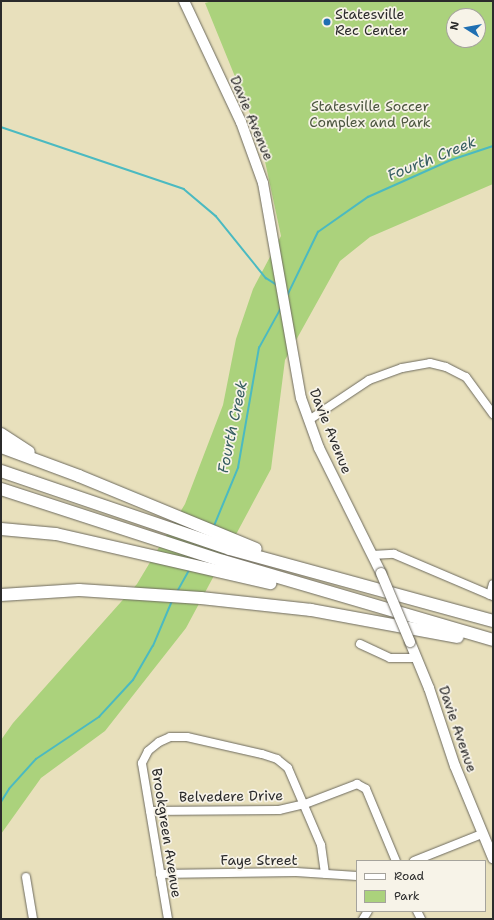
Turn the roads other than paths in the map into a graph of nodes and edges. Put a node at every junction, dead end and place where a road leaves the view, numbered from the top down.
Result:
1 (184, 1) edge
2 (493, 414) edge
3 (309, 420) junction
4 (1, 434) edge
5 (1, 447) edge
6 (1, 470) edge
7 (79, 476) junction
8 (1, 489) edge
9 (1, 529) edge
10 (233, 545) junction
11 (372, 555) junction
12 (221, 566) junction
13 (493, 584) edge
14 (1, 595) edge
15 (492, 596) edge
16 (493, 621) edge
17 (493, 641) edge
18 (360, 644) dead end
19 (417, 658) junction
20 (305, 804) junction
21 (150, 811) junction
22 (482, 834) junction
23 (493, 858) edge
24 (396, 860) edge
25 (417, 860) edge
26 (160, 874) junction
27 (325, 874) junction
28 (356, 876) edge
29 (26, 877) dead end
30 (33, 919) edge
31 (168, 919) edge

1 - 3 main road, Davie Avenue
2 - 3 street
3 - 11 main road, Davie Avenue
4 - 7 highway
5 - 7 highway
6 - 10 highway
7 - 10 highway
8 - 12 highway
9 - 12 highway
10 - 16 highway
11 - 15 street
11 - 19 main road, Davie Avenue, bridge
12 - 17 highway
13 - 15 street
14 - 17 highway
18 - 19 street
19 - 22 main road, Davie Avenue
20 - 21 street, Belvedere Drive
20 - 21 street, Brookgreen Avenue
20 - 24 street, Belvedere Drive
20 - 27 street, Brookgreen Avenue
21 - 26 street, Brookgreen Avenue
22 - 23 main road, Davie Avenue
22 - 25 street
26 - 27 street, Faye Street
26 - 31 street, Brookgreen Avenue
27 - 28 street, Faye Street
29 - 30 street

